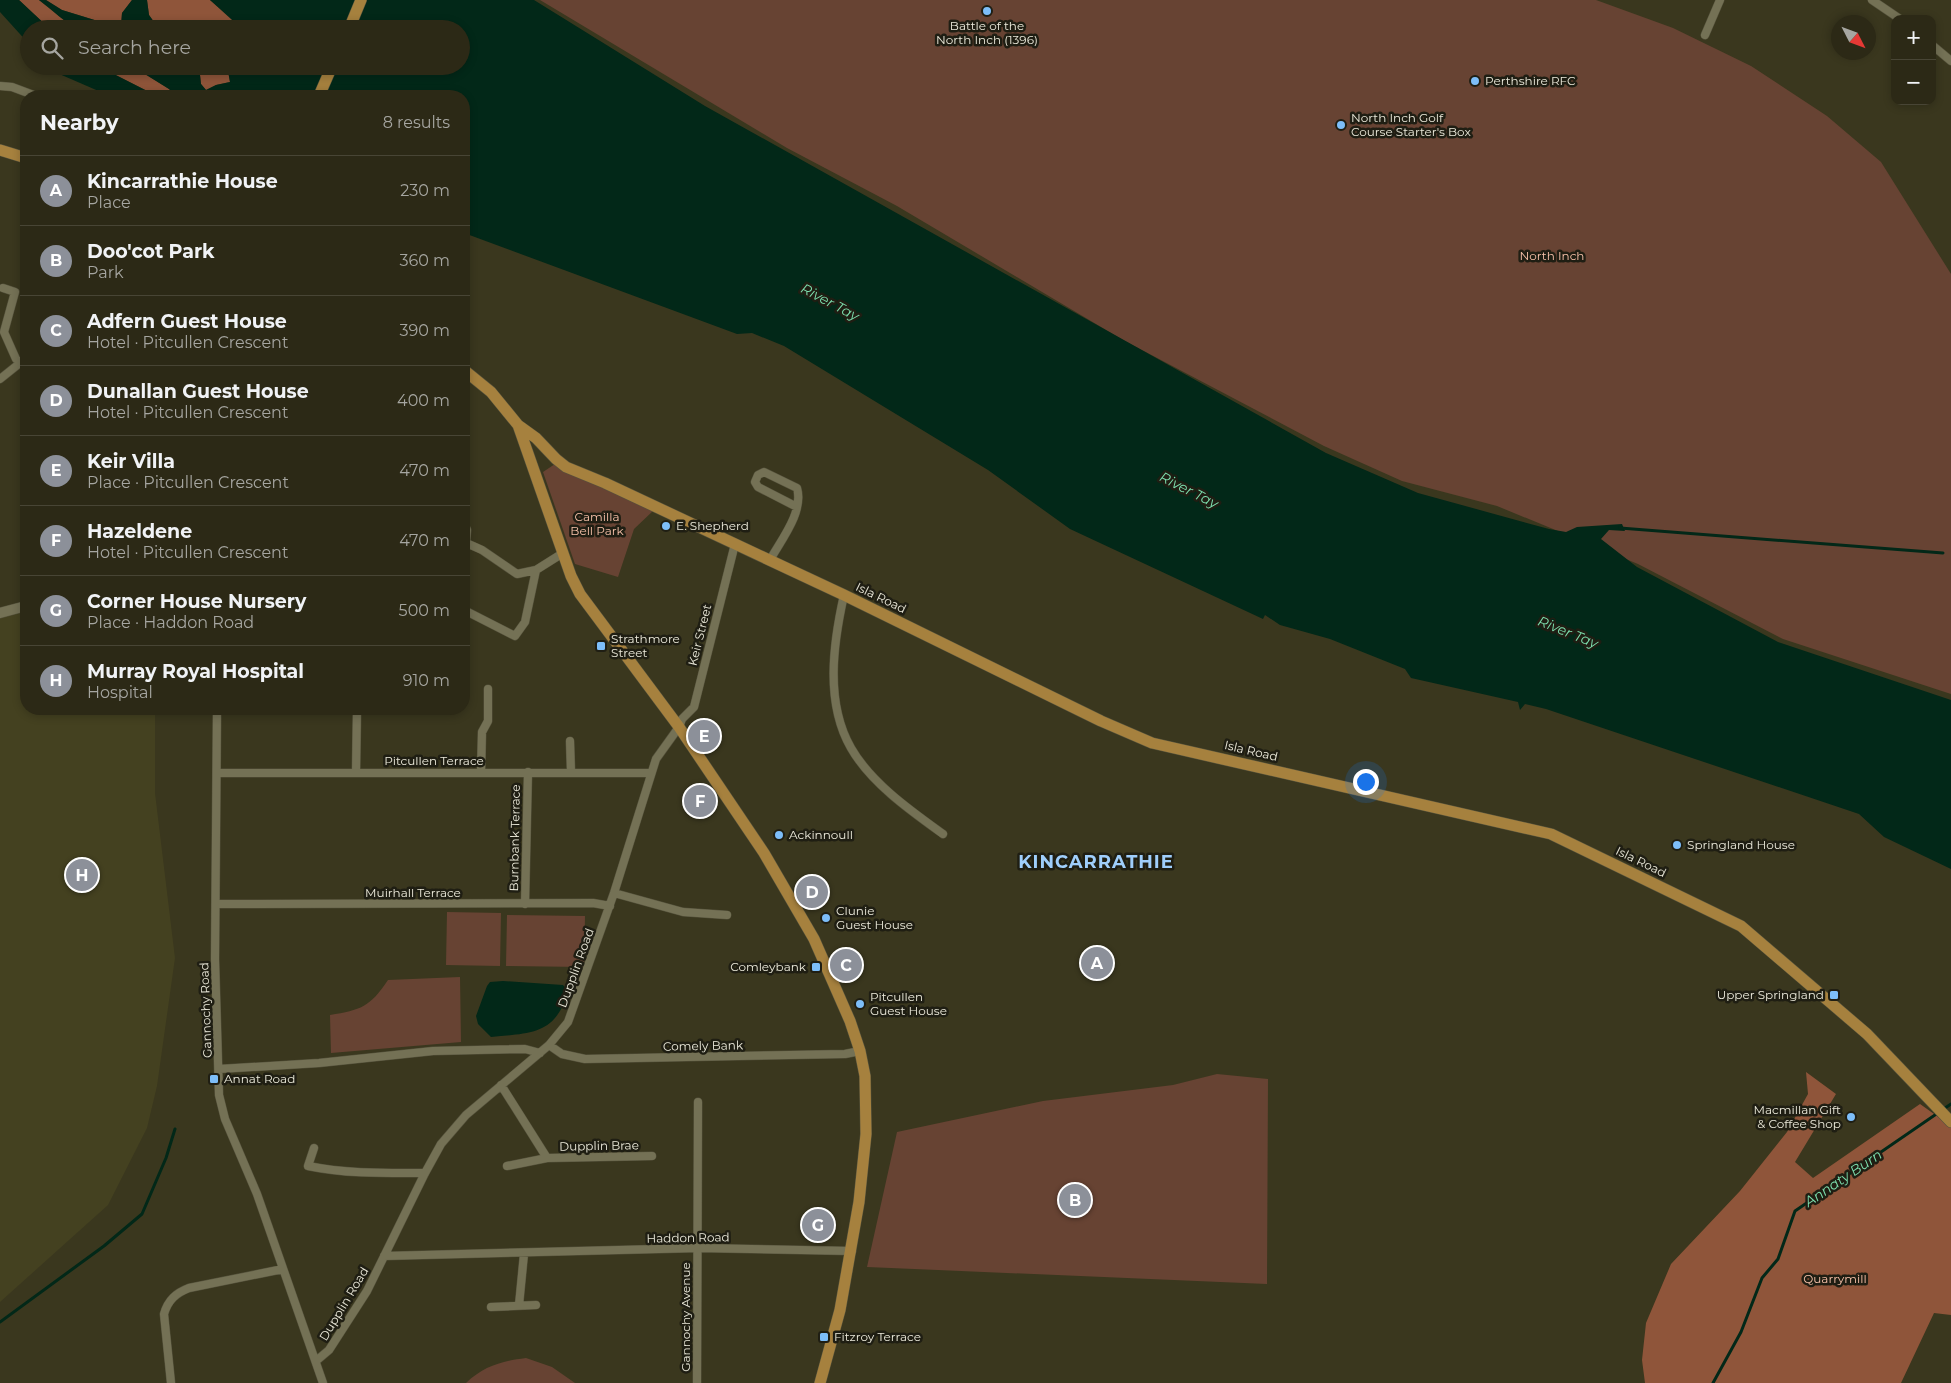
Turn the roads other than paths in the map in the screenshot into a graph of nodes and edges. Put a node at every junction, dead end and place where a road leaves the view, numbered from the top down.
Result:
1 (361, 0) edge
2 (1720, 0) edge
3 (1872, 0) edge
4 (1894, 15) edge
5 (352, 20) edge
6 (1705, 36) dead end
7 (1936, 48) edge
8 (1951, 61) edge
9 (328, 75) edge
10 (0, 86) edge
11 (20, 90) edge
12 (322, 90) edge
13 (0, 152) edge
14 (20, 157) edge
15 (3, 288) dead end
16 (20, 361) edge
17 (20, 367) edge
18 (470, 375) edge
19 (0, 379) edge
20 (518, 425) junction
21 (797, 508) junction
22 (470, 544) edge
23 (736, 544) junction
24 (563, 554) junction
25 (770, 560) junction
26 (536, 570) junction
27 (844, 595) junction
28 (20, 608) edge
29 (0, 613) edge
30 (470, 613) edge
31 (488, 688) dead end
32 (217, 715) edge
33 (357, 715) edge
34 (679, 727) junction
35 (570, 740) dead end
36 (528, 772) junction
37 (571, 772) junction
38 (217, 773) junction
39 (356, 773) junction
40 (481, 773) junction
41 (651, 773) junction
42 (943, 834) dead end
43 (614, 893) junction
44 (216, 904) junction
45 (525, 904) junction
46 (610, 906) junction
47 (727, 915) dead end
48 (549, 1045) junction
49 (860, 1051) junction
50 (540, 1053) junction
51 (219, 1069) junction
52 (501, 1084) junction
53 (698, 1102) dead end
54 (1949, 1120) edge
55 (314, 1148) dead end
56 (652, 1156) dead end
57 (547, 1158) junction
58 (507, 1166) dead end
59 (425, 1173) junction
60 (699, 1248) junction
61 (852, 1251) junction
62 (524, 1254) junction
63 (384, 1256) junction
64 (284, 1269) junction
65 (536, 1305) dead end
66 (519, 1306) junction
67 (491, 1307) dead end
68 (316, 1361) junction
69 (170, 1383) edge
70 (323, 1383) edge
71 (697, 1383) edge
72 (820, 1383) edge

1 - 5 main road
2 - 6 street
3 - 4 street
7 - 8 street
9 - 12 main road
10 - 11 street
13 - 14 main road
15 - 16 street
17 - 19 street
18 - 20 main road
20 - 23 main road, Isla Road
20 - 24 main road
21 - 21 street
21 - 25 street
22 - 26 street
23 - 25 main road, Isla Road
23 - 34 street, Keir Street
24 - 26 street
24 - 34 main road
25 - 27 main road, Isla Road
26 - 30 street
27 - 42 street
27 - 54 main road, Isla Road
28 - 29 street
31 - 40 street
32 - 38 street, Gannochy Road
33 - 39 street
34 - 41 street, Dupplin Road
34 - 49 main road
35 - 37 street
36 - 37 street, Pitcullen Terrace
36 - 40 street, Pitcullen Terrace
36 - 45 street, Burnbank Terrace
37 - 41 street, Pitcullen Terrace
38 - 39 street, Pitcullen Terrace
38 - 44 street, Gannochy Road
39 - 40 street, Pitcullen Terrace
41 - 43 street, Dupplin Road
43 - 46 street, Dupplin Road
43 - 47 street
44 - 45 street, Muirhall Terrace
44 - 51 street, Gannochy Road
45 - 46 street, Muirhall Terrace
46 - 48 street, Dupplin Road
48 - 49 street, Comely Bank
48 - 50 street, Dupplin Road
49 - 61 main road
50 - 51 street
50 - 52 street, Dupplin Road
51 - 64 street, Gannochy Road
52 - 57 street, Dupplin Brae
52 - 59 street, Dupplin Road
53 - 60 street, Gannochy Avenue
55 - 59 street
56 - 57 street, Dupplin Brae
57 - 58 street, Dupplin Brae
59 - 63 street, Dupplin Road
60 - 61 street, Haddon Road
60 - 62 street, Haddon Road
60 - 71 street, Gannochy Avenue
61 - 72 main road
62 - 63 street, Haddon Road
62 - 66 street
63 - 68 street, Dupplin Road
64 - 68 street, Gannochy Road
64 - 69 street
65 - 66 street
66 - 67 street
68 - 70 street, Gannochy Road

